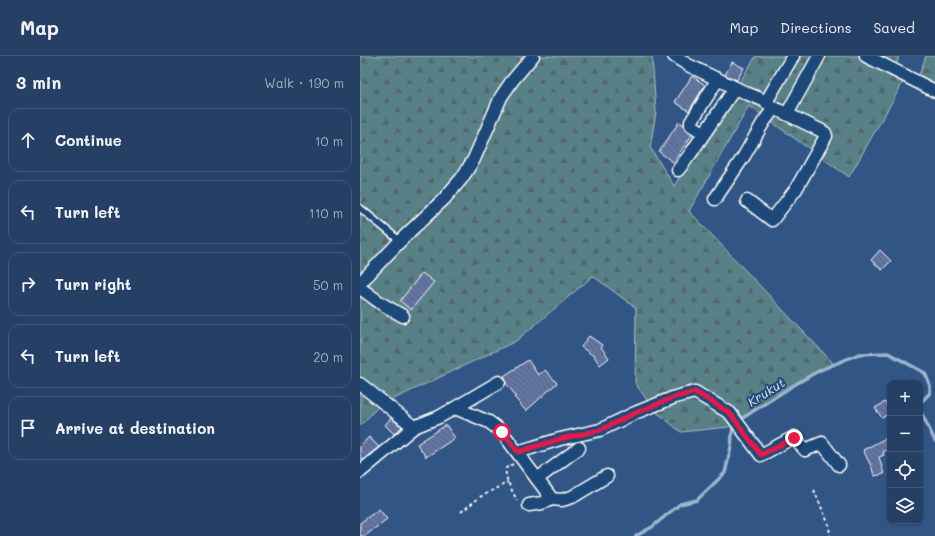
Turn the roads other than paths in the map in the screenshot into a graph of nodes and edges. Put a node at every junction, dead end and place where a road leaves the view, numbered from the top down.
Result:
1 (533, 56) edge
2 (674, 56) edge
3 (793, 56) edge
4 (818, 56) edge
5 (866, 56) edge
6 (718, 79) junction
7 (736, 88) junction
8 (935, 91) edge
9 (770, 105) junction
10 (787, 114) junction
11 (699, 130) dead end
12 (678, 170) dead end
13 (716, 199) dead end
14 (747, 201) dead end
15 (360, 208) edge
16 (400, 240) junction
17 (360, 283) edge
18 (360, 288) edge
19 (403, 316) dead end
20 (499, 382) dead end
21 (360, 384) edge
22 (455, 408) junction
23 (414, 427) junction
24 (579, 448) dead end
25 (520, 455) junction
26 (839, 466) dead end
27 (360, 472) edge
28 (607, 476) dead end
29 (537, 479) junction
30 (552, 499) junction
31 (529, 505) dead end

1 - 16 street
2 - 6 street
3 - 9 street
4 - 10 street
5 - 8 street
6 - 7 street
6 - 11 street
7 - 9 street
7 - 12 street
9 - 10 street
9 - 13 street
10 - 14 street
15 - 16 lane
16 - 17 street
18 - 19 street
20 - 22 street
21 - 23 street
22 - 23 street
22 - 25 street
23 - 27 street
24 - 29 street
25 - 26 street
25 - 29 street
28 - 30 street
29 - 30 street
30 - 31 street

